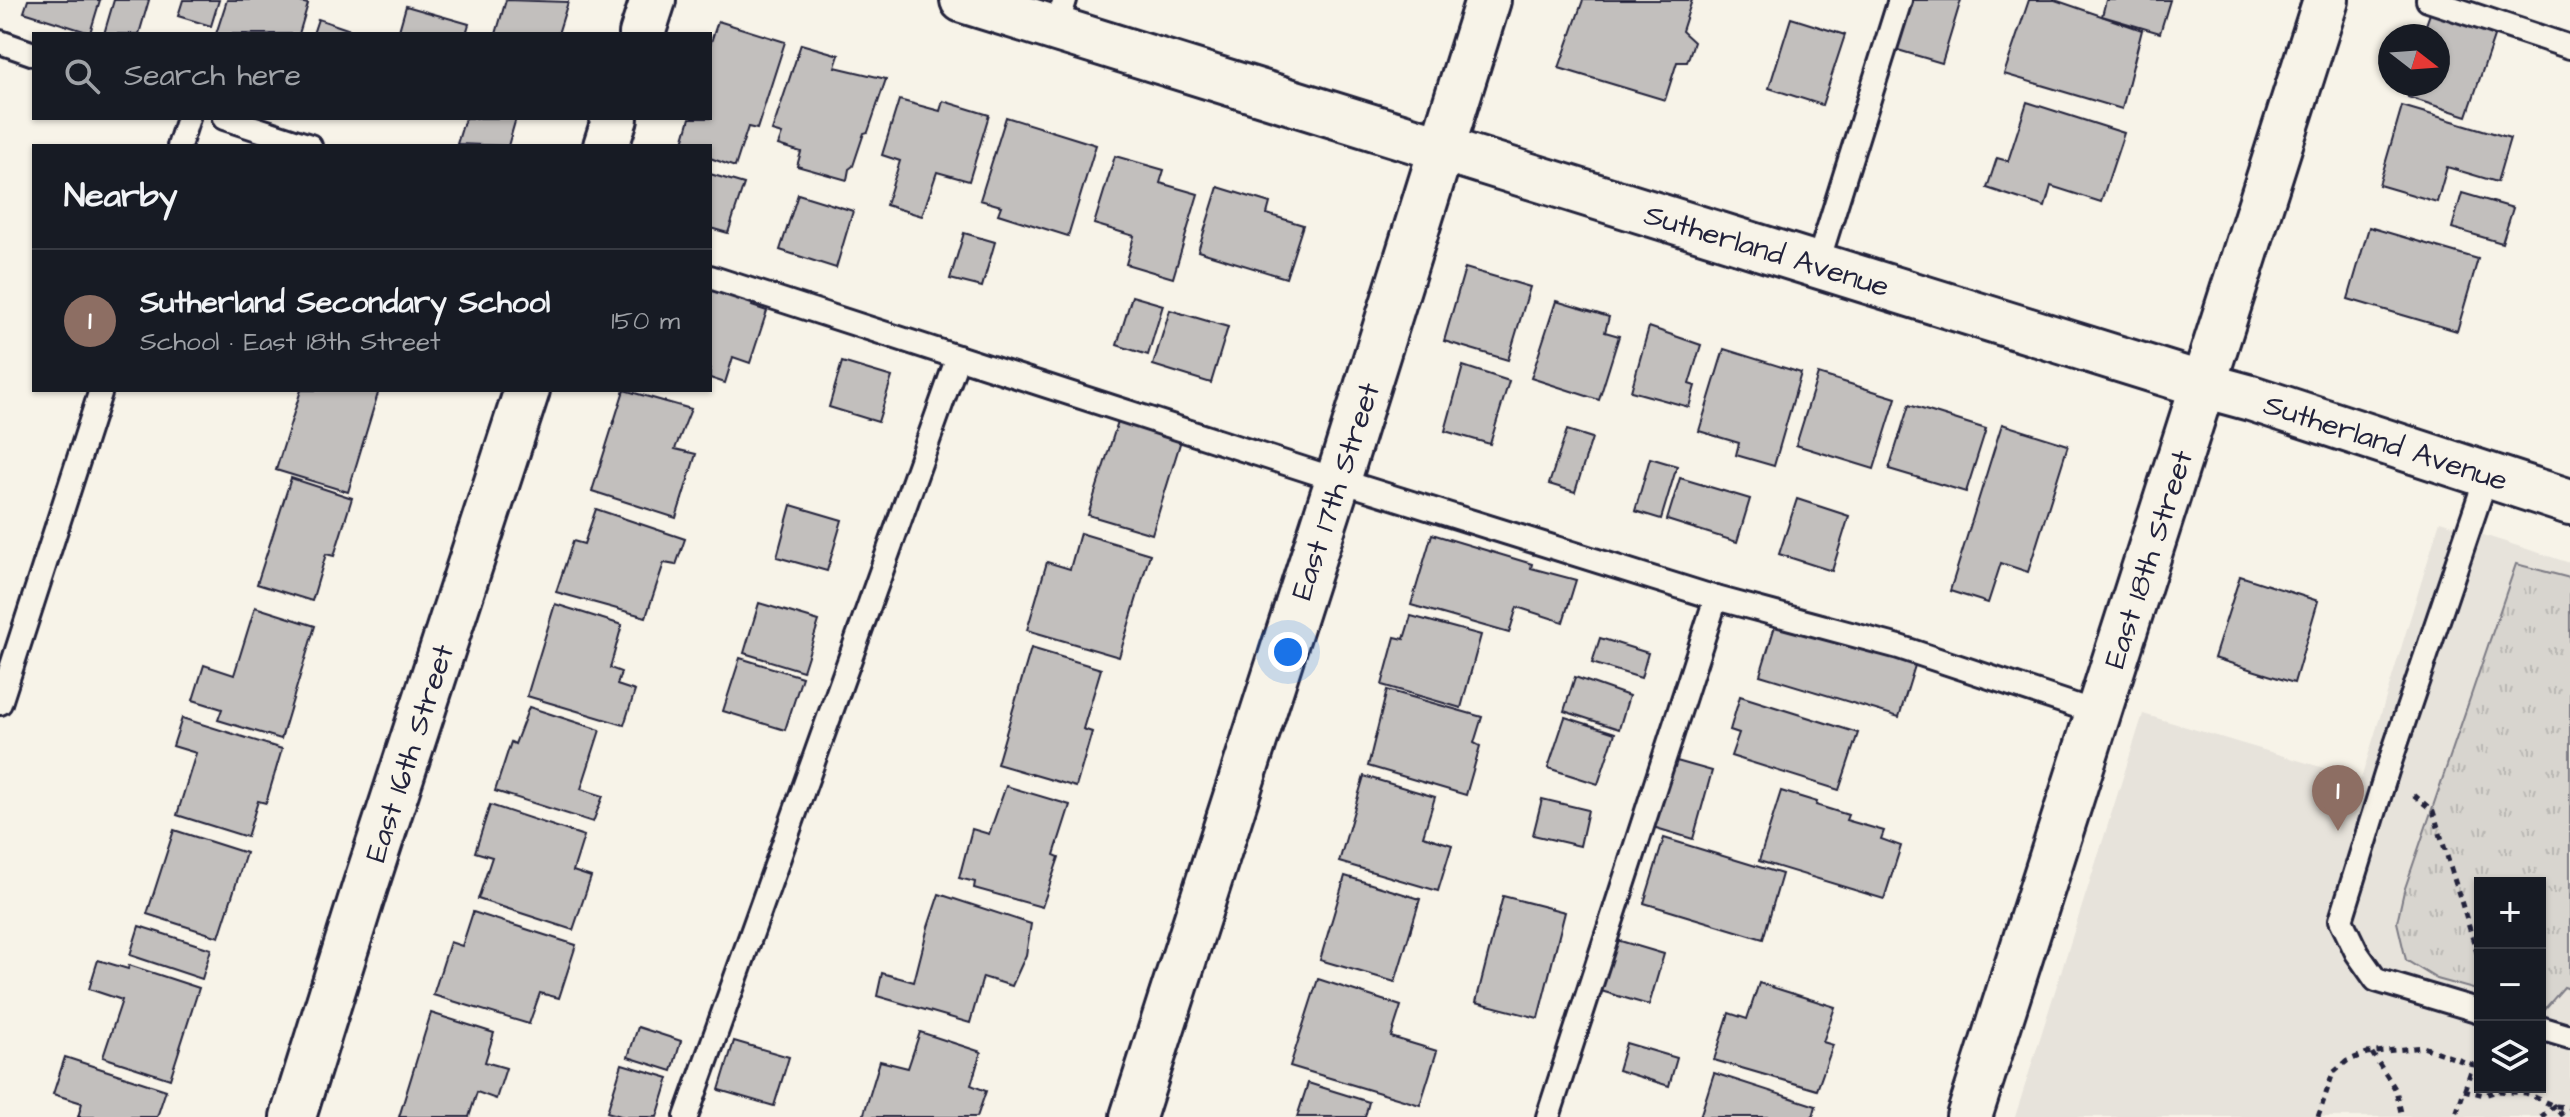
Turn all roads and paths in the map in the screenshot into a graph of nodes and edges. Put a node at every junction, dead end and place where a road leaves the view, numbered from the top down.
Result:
1 (653, 0) edge
2 (963, 0) edge
3 (1488, 0) edge
4 (1900, 0) edge
5 (2326, 0) edge
6 (2428, 0) edge
7 (1060, 15) edge
8 (643, 32) edge
9 (0, 42) edge
10 (2570, 47) edge
11 (32, 53) edge
12 (187, 120) edge
13 (230, 120) edge
14 (614, 120) edge
15 (180, 144) edge
16 (304, 144) edge
17 (607, 144) edge
18 (1442, 151) junction
19 (1817, 265) junction
20 (712, 278) edge
21 (958, 357) junction
22 (2203, 385) junction
23 (100, 392) edge
24 (526, 392) edge
25 (2487, 475) junction
26 (1338, 480) junction
27 (2570, 502) edge
28 (1716, 598) junction
29 (0, 703) edge
30 (2098, 713) junction
31 (2387, 771) junction
32 (2476, 949) edge
33 (2474, 1009) edge
34 (2546, 1030) edge
35 (2570, 1037) edge
36 (2372, 1053) junction
37 (2464, 1090) junction
38 (2554, 1106) junction
39 (2570, 1107) edge
40 (293, 1117) edge
41 (686, 1117) edge
42 (1133, 1117) edge
43 (1548, 1117) edge
44 (1969, 1117) edge
45 (2318, 1117) edge
46 (2402, 1117) edge
47 (2455, 1117) edge
48 (2541, 1117) edge
49 (2563, 1117) edge

1 - 8 street
2 - 7 street, Sutherland Avenue
3 - 18 street, East 17th Street
4 - 19 lane
5 - 22 street, East 18th Street
6 - 10 lane
7 - 18 street, Sutherland Avenue
9 - 11 lane
12 - 15 lane
13 - 16 lane
14 - 17 street
18 - 19 street, Sutherland Avenue
18 - 26 street, East 17th Street
19 - 22 street, Sutherland Avenue
20 - 21 lane
21 - 26 lane
21 - 41 lane
22 - 25 street, Sutherland Avenue
22 - 30 street, East 18th Street
23 - 29 lane
24 - 40 street, East 16th Street
25 - 27 street, Sutherland Avenue
25 - 31 lane
26 - 28 lane
26 - 42 street, East 17th Street
28 - 30 lane
28 - 43 lane
30 - 44 street, East 18th Street
31 - 32 path
31 - 33 lane
34 - 35 lane
36 - 37 path
36 - 45 path
36 - 46 path
37 - 38 path
37 - 47 path
38 - 39 path
38 - 48 path
38 - 49 path

